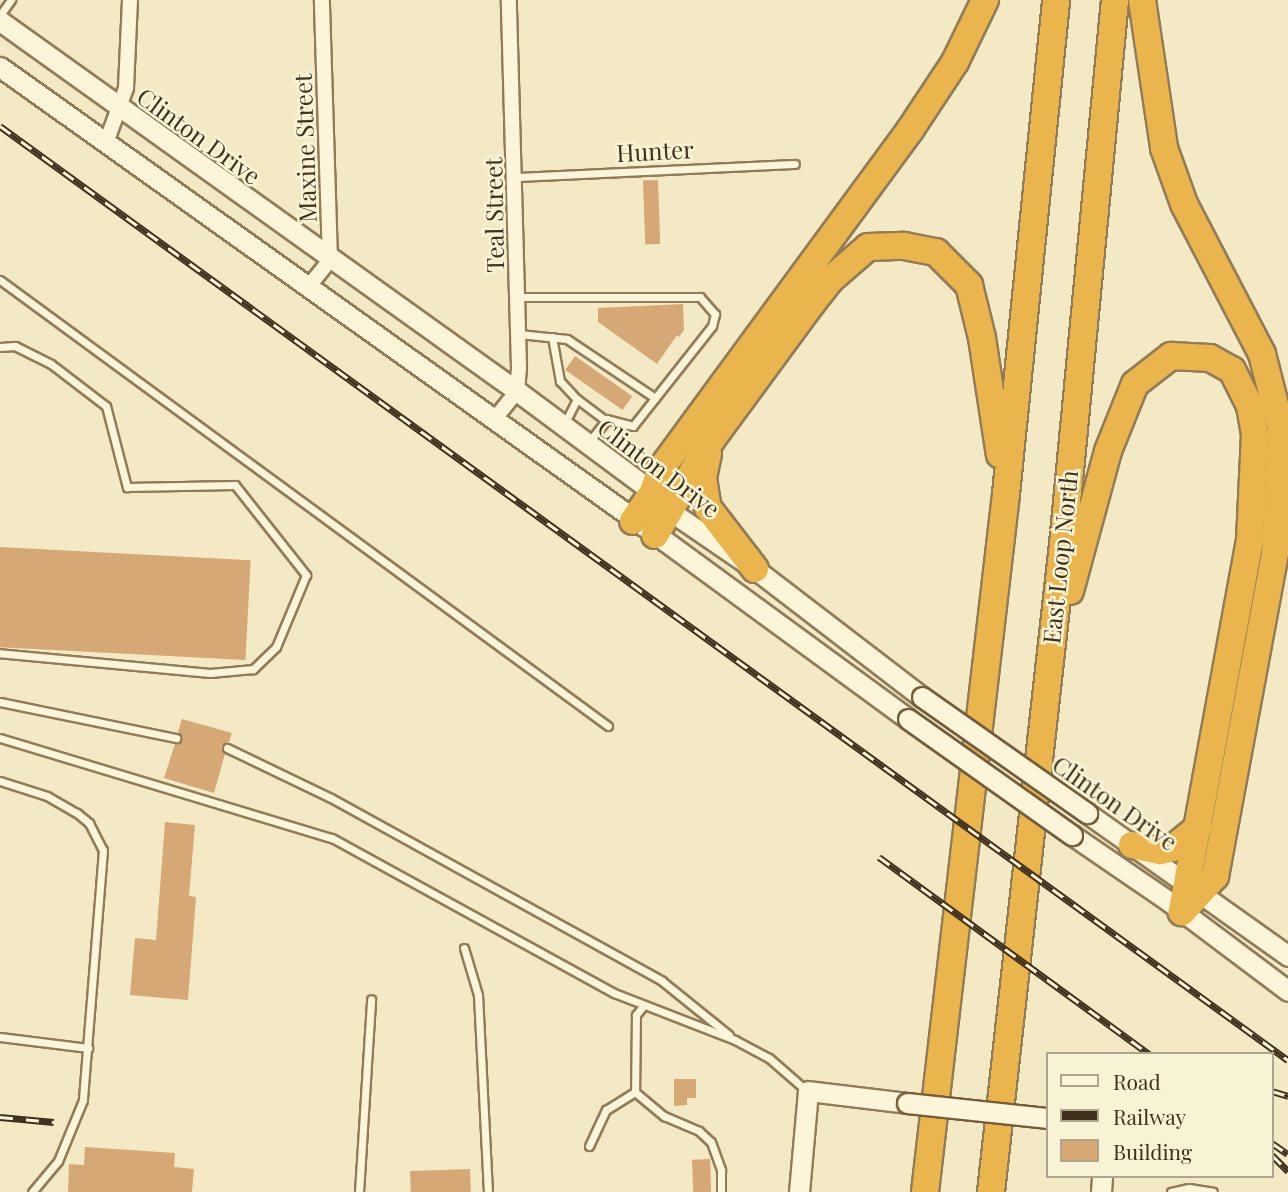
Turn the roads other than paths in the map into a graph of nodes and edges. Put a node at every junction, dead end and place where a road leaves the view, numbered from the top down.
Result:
1 (11, 0) edge
2 (130, 0) edge
3 (322, 0) edge
4 (509, 0) edge
5 (985, 0) edge
6 (1056, 0) edge
7 (1115, 0) edge
8 (1142, 0) edge
9 (0, 15) edge
10 (0, 21) edge
11 (0, 67) edge
12 (119, 108) junction
13 (106, 143) junction
14 (795, 164) dead end
15 (516, 177) junction
16 (330, 260) junction
17 (0, 279) edge
18 (309, 286) junction
19 (518, 297) junction
20 (519, 334) junction
21 (552, 337) junction
22 (0, 347) edge
23 (517, 391) junction
24 (655, 398) junction
25 (577, 399) junction
26 (605, 420) junction
27 (493, 421) junction
28 (563, 426) junction
29 (712, 439) junction
30 (588, 445) junction
31 (1006, 494) junction
32 (661, 502) junction
33 (644, 528) junction
34 (755, 569) junction
35 (0, 653) edge
36 (1046, 681) junction
37 (0, 702) edge
38 (608, 726) dead end
39 (0, 738) edge
40 (176, 738) dead end
41 (227, 748) dead end
42 (0, 780) edge
43 (1198, 828) junction
44 (1132, 845) junction
45 (1191, 897) junction
46 (464, 948) dead end
47 (1288, 956) edge
48 (1288, 990) edge
49 (371, 999) dead end
50 (645, 1005) junction
51 (0, 1037) edge
52 (735, 1040) junction
53 (88, 1048) junction
54 (808, 1091) junction
55 (635, 1092) junction
56 (1046, 1118) edge
57 (589, 1146) dead end
58 (32, 1192) edge
59 (359, 1192) edge
60 (488, 1192) edge
61 (721, 1192) edge
62 (799, 1192) edge
63 (925, 1192) edge
64 (991, 1192) edge
65 (1171, 1192) edge
66 (1213, 1192) edge

1 - 9 lane
2 - 12 street
3 - 16 street, Maxine Street
4 - 15 street, Teal Street
5 - 32 highway
6 - 31 highway
7 - 36 highway, East Loop North
8 - 45 highway
10 - 12 main road, Clinton Drive
11 - 13 main road, Clinton Drive
12 - 13 street
12 - 16 main road, Clinton Drive
13 - 18 main road, Clinton Drive
14 - 15 lane, Hunter
15 - 19 street, Teal Street
16 - 18 street
16 - 23 main road, Clinton Drive
17 - 38 lane
18 - 27 main road, Clinton Drive
19 - 20 street, Teal Street
19 - 24 lane
20 - 21 lane
20 - 23 street, Teal Street
21 - 24 lane
21 - 25 lane
22 - 35 lane
23 - 27 street
23 - 28 main road, Clinton Drive
24 - 26 lane
25 - 26 lane
25 - 28 lane
26 - 30 lane
27 - 33 main road, Clinton Drive
28 - 30 main road, Clinton Drive
29 - 31 highway
29 - 32 highway
29 - 34 highway
30 - 32 main road, Clinton Drive
31 - 63 highway
32 - 33 highway
32 - 34 main road, Clinton Drive
33 - 45 main road, Clinton Drive, bridge
34 - 44 main road, Clinton Drive, bridge
36 - 43 highway
36 - 64 highway, East Loop North
37 - 40 lane
39 - 50 lane
41 - 52 lane
42 - 53 lane
43 - 44 highway
43 - 45 highway
44 - 45 main road, Clinton Drive
45 - 47 main road, Clinton Drive
45 - 48 main road, Clinton Drive
46 - 60 lane
49 - 59 lane
50 - 52 lane
50 - 55 lane
51 - 53 lane
52 - 54 lane
53 - 58 lane
54 - 56 main road, bridge
54 - 62 main road
55 - 57 lane
55 - 61 lane
65 - 66 lane

